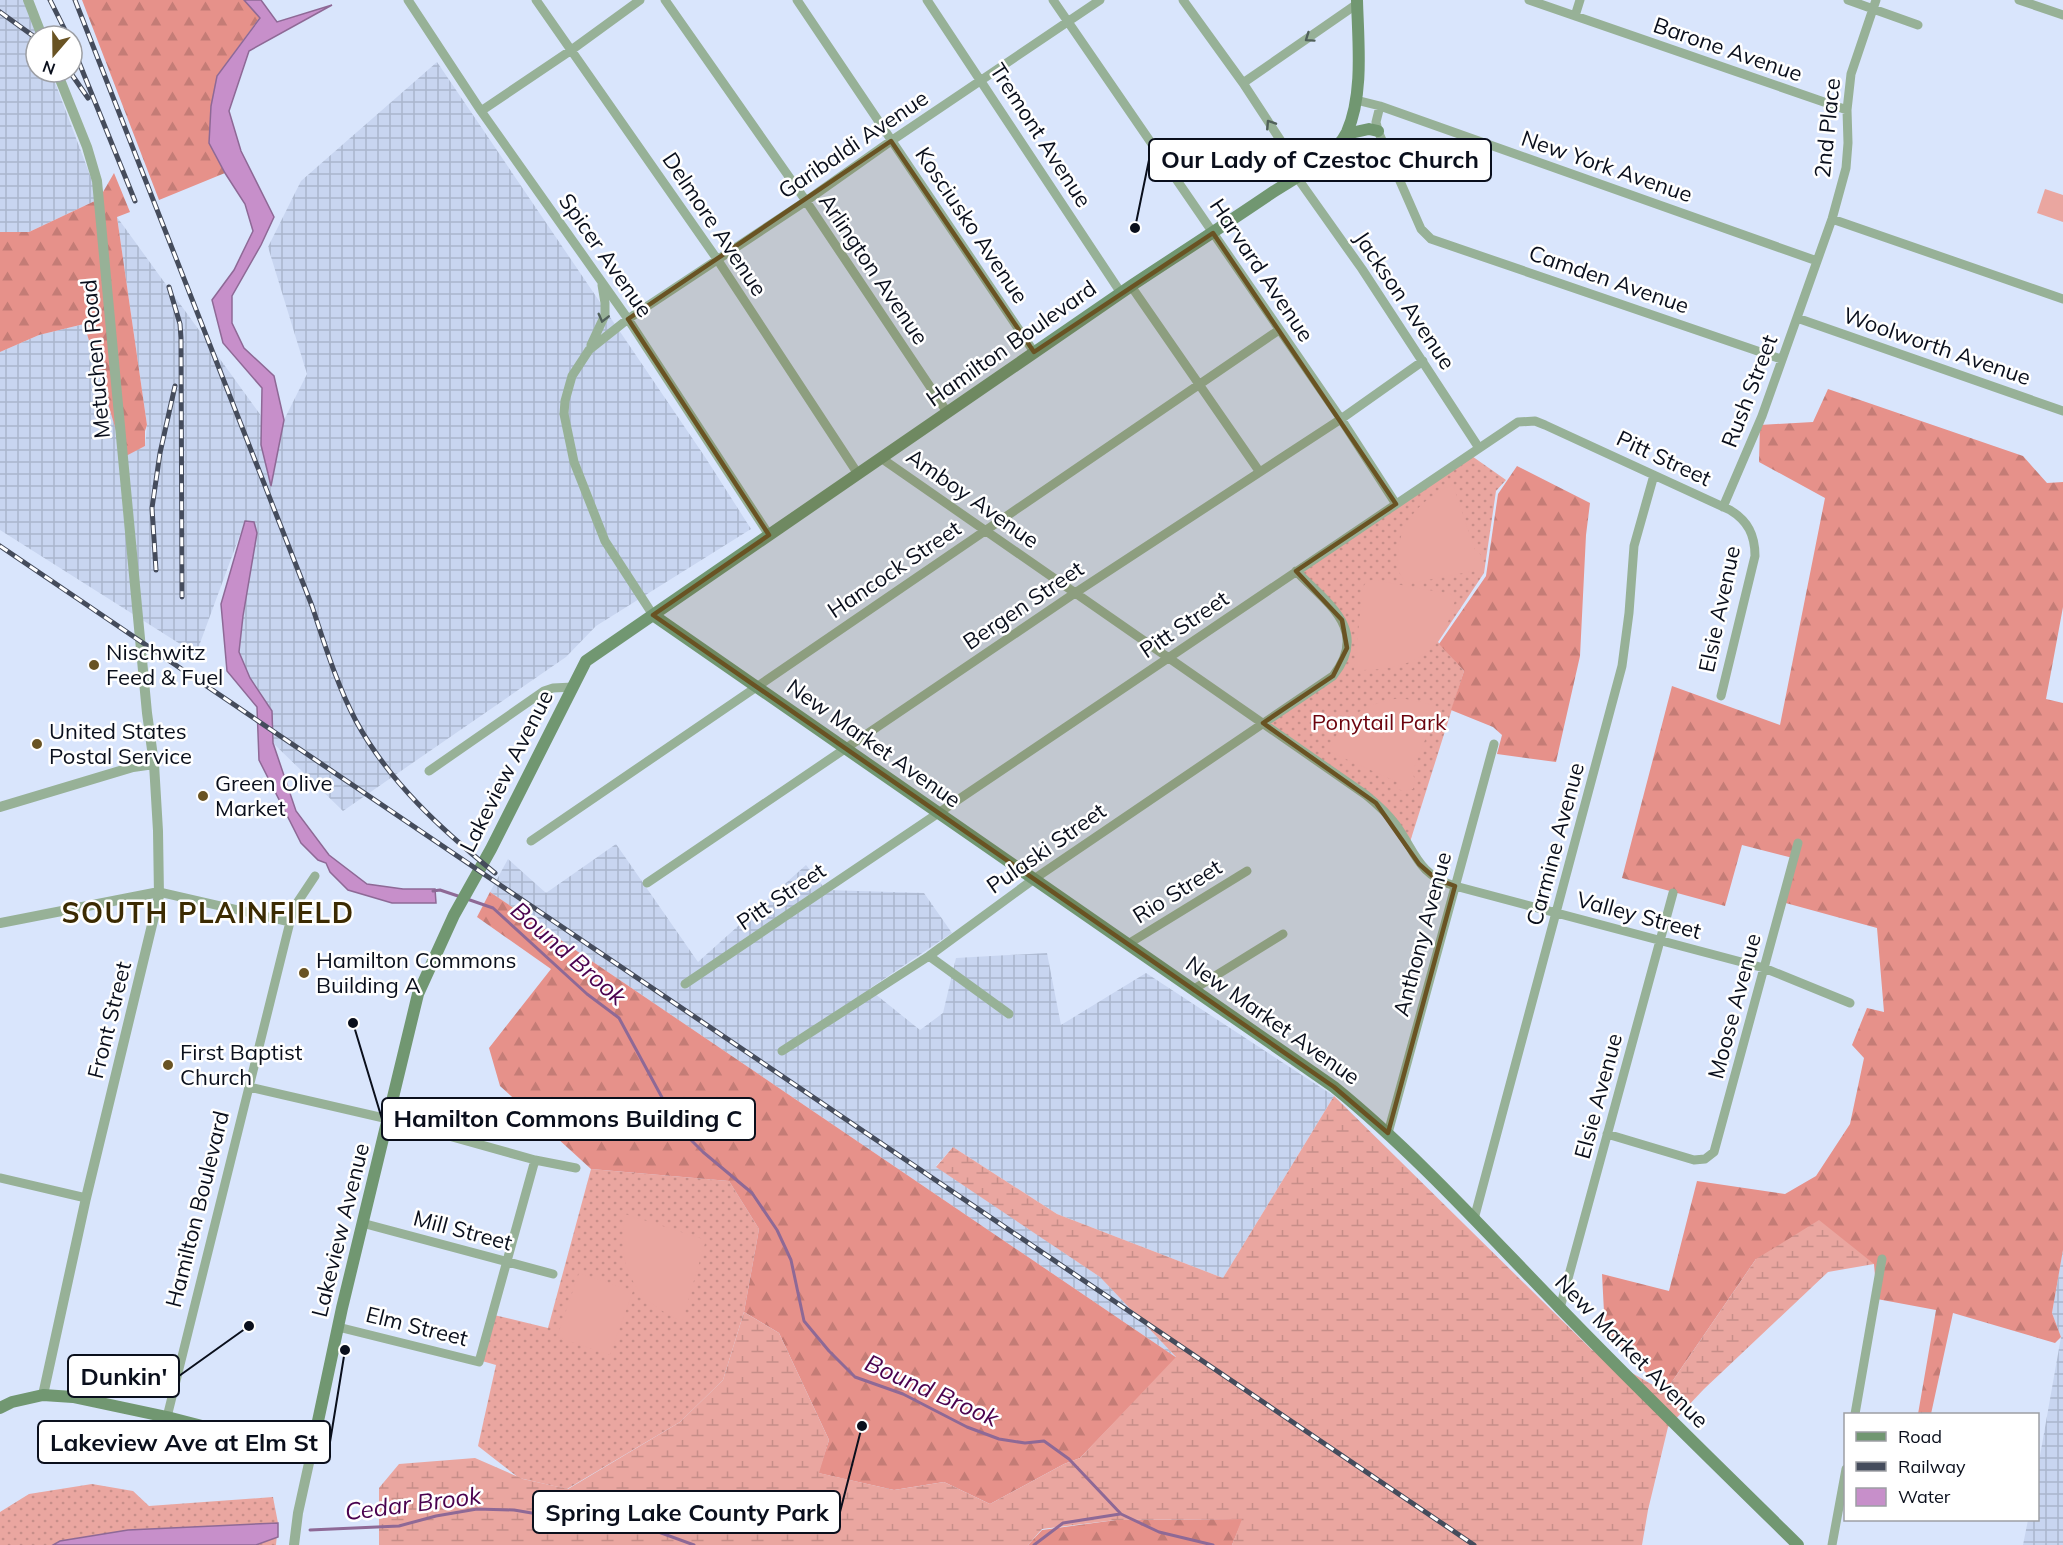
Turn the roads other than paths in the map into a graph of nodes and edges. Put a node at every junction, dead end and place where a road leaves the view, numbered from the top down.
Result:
1 (28, 0) edge
2 (408, 0) edge
3 (536, 0) edge
4 (640, 0) edge
5 (665, 0) edge
6 (797, 0) edge
7 (927, 0) edge
8 (1053, 0) edge
9 (1100, 0) edge
10 (1183, 0) edge
11 (1529, 0) edge
12 (1580, 0) edge
13 (1848, 0) edge
14 (2019, 0) edge
15 (1357, 2) edge
16 (1875, 4) edge
17 (2063, 15) edge
18 (1575, 16) junction
19 (1068, 22) junction
20 (37, 24) edge
21 (1917, 25) dead end
22 (570, 51) junction
23 (981, 81) junction
24 (1242, 83) junction
25 (62, 84) edge
26 (1356, 100) junction
27 (1380, 106) junction
28 (1847, 110) junction
29 (481, 111) junction
30 (1378, 131) junction
31 (1346, 134) junction
32 (891, 141) junction
33 (1299, 175) junction
34 (806, 201) junction
35 (1832, 219) junction
36 (1213, 233) junction
37 (717, 260) junction
38 (1817, 261) junction
39 (602, 283) junction
40 (1126, 289) junction
41 (2063, 299) edge
42 (1797, 318) junction
43 (628, 319) junction
44 (1279, 330) junction
45 (590, 350) junction
46 (1034, 352) junction
47 (1782, 358) junction
48 (1423, 361) junction
49 (1198, 385) junction
50 (2063, 411) edge
51 (947, 412) junction
52 (1341, 419) junction
53 (1479, 448) junction
54 (881, 458) junction
55 (1259, 471) junction
56 (858, 474) junction
57 (1654, 475) junction
58 (1396, 504) junction
59 (1724, 507) junction
60 (986, 530) junction
61 (769, 535) junction
62 (1296, 571) junction
63 (1075, 593) junction
64 (653, 615) junction
65 (141, 649) joint
66 (1168, 657) junction
67 (586, 661) joint
68 (573, 687) junction
69 (757, 687) junction
70 (1721, 696) dead end
71 (1263, 723) junction
72 (1494, 744) dead end
73 (846, 748) junction
74 (154, 764) junction
75 (429, 771) dead end
76 (1338, 775) joint
77 (0, 807) edge
78 (938, 813) junction
79 (531, 841) dead end
80 (1798, 843) dead end
81 (1247, 871) dead end
82 (315, 876) dead end
83 (1034, 879) junction
84 (647, 883) dead end
85 (1455, 886) junction
86 (159, 892) junction
87 (1673, 893) dead end
88 (1557, 913) junction
89 (290, 922) junction
90 (0, 923) edge
91 (1282, 934) dead end
92 (1660, 940) junction
93 (1128, 944) junction
94 (929, 956) junction
95 (1764, 968) junction
96 (685, 984) dead end
97 (1194, 989) junction
98 (1850, 1002) dead end
99 (1009, 1014) dead end
100 (782, 1051) dead end
101 (249, 1087) junction
102 (388, 1119) junction
103 (1388, 1133) junction
104 (1607, 1134) junction
105 (535, 1160) junction
106 (576, 1168) dead end
107 (0, 1178) edge
108 (86, 1198) junction
109 (1474, 1219) junction
110 (362, 1223) junction
111 (1882, 1258) dead end
112 (507, 1263) junction
113 (553, 1274) dead end
114 (1560, 1308) junction
115 (338, 1327) junction
116 (43, 1395) junction
117 (0, 1408) edge
118 (1855, 1413) edge
119 (167, 1417) junction
120 (311, 1454) junction
121 (1844, 1475) edge
122 (294, 1545) edge
123 (1798, 1545) edge
124 (1832, 1545) edge

1 - 20 street
2 - 29 street, Spicer Avenue
3 - 22 street, Delmore Avenue
4 - 22 street
5 - 34 street, Arlington Avenue
6 - 32 street, Kosciusko Avenue
7 - 23 street, Tremont Avenue
8 - 19 street, Harvard Avenue
9 - 19 street, Garibaldi Avenue
10 - 24 street, Jackson Avenue
11 - 18 street, Barone Avenue
12 - 18 street
13 - 16 street
14 - 17 street
15 -> 24 street
15 - 26 main road, Hamilton Boulevard
16 - 21 street
16 - 28 street, 2nd Place
18 - 28 street, Barone Avenue
19 - 23 street, Garibaldi Avenue
19 - 36 street, Harvard Avenue
22 - 29 street
22 - 37 street, Delmore Avenue
23 - 32 street, Garibaldi Avenue
23 - 40 street, Tremont Avenue
33 -> 24 street, Jackson Avenue
25 - 65 street, Metuchen Road
26 - 27 street, New York Avenue
26 - 31 main road, Hamilton Boulevard
27 - 30 street
27 - 38 street, New York Avenue
28 - 35 street, 2nd Place
29 - 39 street, Spicer Avenue
30 - 31 main road
30 - 47 street, Camden Avenue
31 - 33 main road, Hamilton Boulevard
32 - 34 street, Garibaldi Avenue
32 - 46 street, Kosciusko Avenue
33 - 36 main road, Hamilton Boulevard
33 - 48 street, Jackson Avenue
34 - 37 street, Garibaldi Avenue
34 - 51 street, Arlington Avenue
35 - 38 street, 2nd Place
35 - 41 street
36 - 40 main road, Hamilton Boulevard
36 - 44 street, Harvard Avenue
37 - 43 street, Garibaldi Avenue
37 - 56 street, Delmore Avenue
38 - 42 street, Rush Street
39 - 43 street, Spicer Avenue
39 -> 45 street
40 - 46 main road, Hamilton Boulevard
40 - 49 street, Tremont Avenue
42 - 47 street, Rush Street
42 - 50 street, Woolworth Avenue
43 - 45 street, Garibaldi Avenue
43 - 61 street, Spicer Avenue
44 - 49 street, Hancock Street
44 - 52 street, Harvard Avenue
45 - 64 street
46 - 51 main road, Hamilton Boulevard
47 - 59 street, Rush Street
48 - 52 street, Bergen Street
48 - 53 street, Jackson Avenue
49 - 55 street, Tremont Avenue
49 - 60 street, Hancock Street
51 - 54 main road, Hamilton Boulevard
52 - 55 street, Bergen Street
52 - 58 street, Harvard Avenue
53 - 57 street, Pitt Street
53 - 58 street, Pitt Street
54 - 56 main road, Hamilton Boulevard
54 - 60 street, Amboy Avenue
55 - 63 street, Bergen Street
56 - 61 main road, Hamilton Boulevard
57 - 59 street, Pitt Street
57 - 88 street, Carmine Avenue
58 - 62 street, Pitt Street
59 - 70 street, Elsie Avenue
60 - 63 street, Amboy Avenue
60 - 69 street, Hancock Street
61 - 64 main road, Hamilton Boulevard
62 - 66 street, Pitt Street
62 - 71 street, Pulaski Street
63 - 66 street, Amboy Avenue
63 - 73 street, Bergen Street
64 - 67 main road, Hamilton Boulevard
64 - 69 main road, New Market Avenue
65 - 74 street, Front Street
66 - 71 street, Amboy Avenue
66 - 78 street, Pitt Street
67 - 68 main road, Lakeview Avenue
68 - 75 street
68 - 102 main road, Lakeview Avenue
69 - 73 main road, New Market Avenue
69 - 79 street, Hancock Street
71 - 76 street, Amboy Avenue
71 - 83 street, Pulaski Street
72 - 85 street, Anthony Avenue
73 - 78 main road, New Market Avenue
73 - 84 street, Bergen Street
74 - 77 street
74 - 86 street, Front Street
76 - 85 street, Valley Street
78 - 83 main road, New Market Avenue
78 - 96 street, Pitt Street
80 - 95 street, Moose Avenue
81 - 93 street, Rio Street
82 - 89 street, Hamilton Boulevard
83 - 93 main road, New Market Avenue
83 - 94 street, Pulaski Street
85 - 88 street, Valley Street
85 - 103 street, Anthony Avenue
86 - 89 street
86 - 90 street
86 - 108 street, Front Street
87 - 92 street, Elsie Avenue
88 - 92 street, Valley Street
88 - 109 street, Carmine Avenue
89 - 101 street, Hamilton Boulevard
91 - 97 street
92 - 95 street, Valley Street
92 - 104 street, Elsie Avenue
93 - 97 main road, New Market Avenue
94 - 99 street
94 - 100 street, Pulaski Street
95 - 98 street, Valley Street
95 - 104 street, Moose Avenue
97 - 103 main road, New Market Avenue
101 - 102 street
101 - 119 street, Hamilton Boulevard
102 - 105 street
102 - 110 main road, Lakeview Avenue
103 - 109 main road, New Market Avenue
104 - 114 street, Elsie Avenue
105 - 106 street
105 - 112 street
107 - 108 street
108 - 116 street, Front Street
109 - 114 main road, New Market Avenue
110 - 112 street, Mill Street
110 - 115 main road, Lakeview Avenue
111 - 118 street
112 - 113 street, Mill Street
112 - 115 street, Elm Street
114 - 123 main road, New Market Avenue
115 - 120 main road, Lakeview Avenue
116 - 117 main road
116 - 119 main road
119 - 120 main road
120 - 122 street
121 - 124 street

